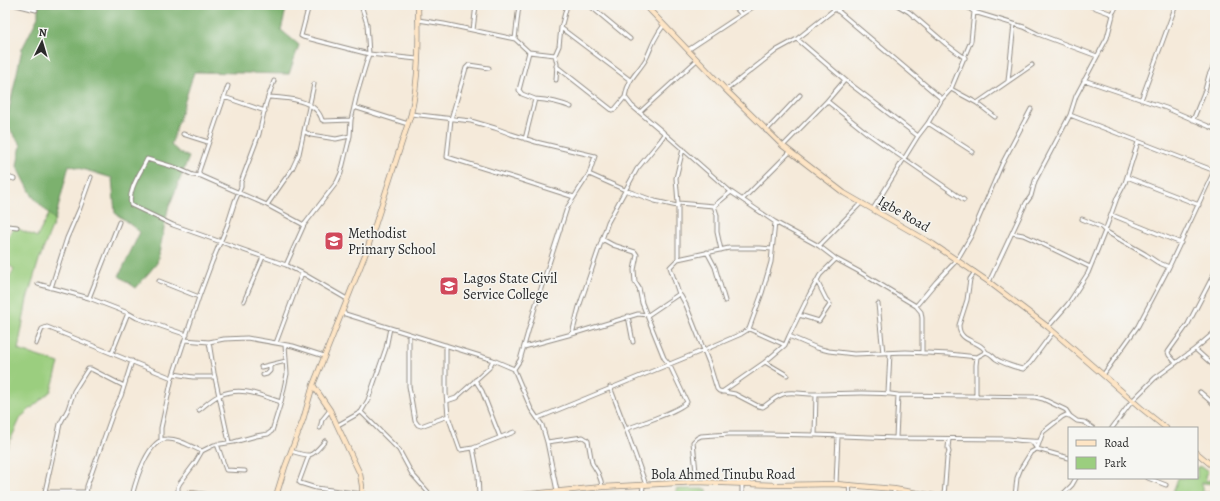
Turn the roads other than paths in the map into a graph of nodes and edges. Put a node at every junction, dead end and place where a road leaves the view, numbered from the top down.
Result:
1 (16, 5) edge
2 (309, 5) edge
3 (361, 5) edge
4 (418, 5) edge
5 (476, 5) edge
6 (519, 5) edge
7 (568, 5) edge
8 (589, 5) edge
9 (645, 5) edge
10 (733, 5) edge
11 (756, 5) edge
12 (831, 5) edge
13 (843, 5) edge
14 (897, 5) edge
15 (965, 5) edge
16 (977, 5) edge
17 (1088, 5) edge
18 (1116, 5) edge
19 (1176, 5) edge
20 (36, 10) dead end
21 (836, 10) junction
22 (974, 12) junction
23 (741, 14) junction
24 (1112, 14) junction
25 (418, 20) junction
26 (1014, 24) junction
27 (664, 25) junction
28 (561, 28) junction
29 (473, 30) junction
30 (515, 39) junction
31 (630, 39) dead end
32 (797, 39) junction
33 (688, 50) junction
34 (529, 52) junction
35 (369, 54) junction
36 (555, 55) junction
37 (1098, 56) junction
38 (965, 58) junction
39 (417, 59) junction
40 (697, 60) junction
41 (1215, 63) edge
42 (1032, 65) dead end
43 (556, 66) junction
44 (490, 68) dead end
45 (556, 80) dead end
46 (630, 80) junction
47 (846, 80) junction
48 (1084, 80) junction
49 (274, 81) dead end
50 (1008, 81) junction
51 (314, 84) dead end
52 (228, 86) dead end
53 (951, 89) junction
54 (726, 90) junction
55 (800, 95) dead end
56 (224, 97) junction
57 (268, 97) junction
58 (625, 97) junction
59 (535, 99) junction
60 (942, 100) junction
61 (1141, 100) junction
62 (827, 101) junction
63 (977, 102) junction
64 (309, 105) junction
65 (354, 106) junction
66 (571, 108) dead end
67 (1031, 109) dead end
68 (265, 111) junction
69 (640, 112) junction
70 (411, 114) junction
71 (1070, 115) junction
72 (995, 117) dead end
73 (451, 119) junction
74 (351, 120) junction
75 (1193, 120) junction
76 (928, 123) junction
77 (408, 124) junction
78 (1215, 129) edge
79 (766, 131) junction
80 (304, 132) junction
81 (184, 134) dead end
82 (665, 134) junction
83 (350, 136) junction
84 (918, 136) junction
85 (525, 139) junction
86 (208, 142) junction
87 (1138, 142) junction
88 (783, 146) junction
89 (683, 150) junction
90 (790, 152) junction
91 (973, 152) dead end
92 (904, 160) junction
93 (1214, 171) edge
94 (589, 174) junction
95 (5, 176) edge
96 (201, 176) junction
97 (91, 177) dead end
98 (1127, 177) junction
99 (14, 179) dead end
100 (625, 190) junction
101 (239, 192) junction
102 (731, 192) junction
103 (574, 197) junction
104 (743, 199) junction
105 (964, 200) dead end
106 (860, 203) junction
107 (267, 205) junction
108 (677, 205) junction
109 (1199, 205) junction
110 (714, 206) junction
111 (873, 209) junction
112 (1112, 215) junction
113 (1082, 219) dead end
114 (119, 222) dead end
115 (775, 222) junction
116 (5, 224) edge
117 (304, 225) junction
118 (17, 227) dead end
119 (1105, 231) junction
120 (1012, 234) junction
121 (602, 239) junction
122 (221, 242) junction
123 (1181, 243) junction
124 (818, 246) junction
125 (721, 250) junction
126 (772, 250) junction
127 (707, 252) junction
128 (263, 257) junction
129 (678, 259) junction
130 (836, 259) junction
131 (957, 260) junction
132 (286, 265) junction
133 (1090, 267) junction
134 (1169, 267) junction
135 (975, 272) junction
136 (1215, 272) edge
137 (302, 273) junction
138 (159, 281) dead end
139 (817, 281) junction
140 (989, 282) junction
141 (38, 284) dead end
142 (51, 288) junction
143 (679, 294) junction
144 (199, 297) junction
145 (89, 298) junction
146 (348, 299) junction
147 (244, 301) dead end
148 (725, 301) dead end
149 (878, 304) dead end
150 (916, 306) junction
151 (128, 313) junction
152 (342, 313) junction
153 (648, 315) junction
154 (799, 315) junction
155 (628, 316) junction
156 (1048, 327) junction
157 (390, 328) junction
158 (749, 329) junction
159 (1053, 332) junction
160 (1215, 332) edge
161 (409, 334) junction
162 (572, 334) junction
163 (187, 335) junction
164 (789, 336) junction
165 (185, 340) junction
166 (209, 342) junction
167 (633, 342) dead end
168 (276, 343) junction
169 (36, 344) dead end
170 (285, 345) junction
171 (446, 345) junction
172 (785, 345) junction
173 (524, 347) junction
174 (1195, 349) junction
175 (704, 350) junction
176 (986, 352) junction
177 (112, 353) junction
178 (883, 353) junction
179 (890, 353) junction
180 (922, 353) junction
181 (324, 356) junction
182 (978, 357) junction
183 (493, 360) junction
184 (132, 361) junction
185 (286, 361) junction
186 (765, 362) junction
187 (1176, 363) junction
188 (669, 364) junction
189 (270, 365) junction
190 (261, 367) dead end
191 (1215, 367) edge
192 (514, 369) junction
193 (174, 374) junction
194 (263, 375) dead end
195 (787, 375) dead end
196 (1103, 375) junction
197 (215, 377) junction
198 (172, 378) junction
199 (476, 380) junction
200 (314, 385) junction
201 (124, 386) junction
202 (610, 387) junction
203 (722, 392) junction
204 (1200, 392) dead end
205 (888, 393) junction
206 (816, 394) junction
207 (898, 395) junction
208 (219, 396) junction
209 (976, 396) junction
210 (447, 401) junction
211 (1132, 401) junction
212 (281, 402) junction
213 (1215, 405) edge
214 (199, 410) dead end
215 (330, 410) junction
216 (361, 412) junction
217 (448, 416) junction
218 (1070, 416) junction
219 (538, 418) junction
220 (338, 425) junction
221 (1092, 427) edge
222 (1113, 427) edge
223 (1165, 427) edge
224 (320, 428) dead end
225 (626, 429) junction
226 (514, 432) dead end
227 (815, 435) junction
228 (838, 436) junction
229 (500, 437) junction
230 (896, 438) junction
231 (949, 439) junction
232 (161, 440) junction
233 (1040, 440) junction
234 (324, 441) dead end
235 (229, 442) junction
236 (547, 442) junction
237 (1032, 442) junction
238 (217, 444) junction
239 (473, 448) junction
240 (1037, 449) junction
241 (202, 451) junction
242 (291, 451) junction
243 (1198, 454) edge
244 (309, 455) junction
245 (1068, 458) edge
246 (1215, 468) edge
247 (245, 471) dead end
248 (1075, 479) edge
249 (1151, 479) edge
250 (697, 482) junction
251 (742, 483) junction
252 (836, 484) junction
253 (644, 485) junction
254 (850, 485) junction
255 (1166, 485) dead end
256 (602, 487) junction
257 (894, 490) junction
258 (45, 492) junction
259 (86, 494) edge
260 (192, 494) edge
261 (557, 494) edge
262 (362, 495) edge
263 (44, 496) edge
264 (132, 496) edge
265 (176, 496) edge
266 (214, 496) edge
267 (276, 496) edge
268 (429, 496) edge
269 (479, 496) edge
270 (511, 496) edge
271 (642, 496) edge
272 (742, 496) edge
273 (850, 496) edge
274 (894, 496) edge
275 (935, 496) edge
276 (944, 496) edge
277 (1015, 496) edge
278 (1062, 496) edge

1 - 20 street
2 - 35 street
3 - 35 street
4 - 25 main road
5 - 29 street
6 - 30 street
7 - 28 street
8 - 31 street
9 - 27 main road, Igbe Road
10 - 23 street
11 - 23 street
12 - 21 street
13 - 21 street
14 - 38 street
15 - 22 street
16 - 22 street
17 - 24 street
18 - 24 street
19 - 61 street
21 - 32 street
21 - 60 street
22 - 26 street
22 - 38 street
23 - 33 street
24 - 37 street
25 - 29 street
25 - 39 main road
26 - 37 street
26 - 50 street
27 - 33 main road, Igbe Road
27 - 46 street
28 - 36 street
28 - 46 street
29 - 30 street
30 - 34 street
32 - 47 street
32 - 54 street
33 - 40 main road, Igbe Road
34 - 36 street
34 - 59 street
35 - 39 street
35 - 65 street
36 - 43 street
37 - 48 street
38 - 53 street
39 - 70 main road
40 - 54 main road, Igbe Road
40 - 69 street
41 - 75 street
42 - 50 street
43 - 45 street
43 - 58 street
44 - 73 street
46 - 58 street
47 - 62 street
47 - 84 street
48 - 61 street
48 - 71 street
49 - 57 street
50 - 63 street
51 - 64 street
52 - 56 street
53 - 60 street
53 - 63 street
54 - 79 main road, Igbe Road
55 - 79 street
56 - 68 street
56 - 86 street
57 - 64 street
57 - 68 street
58 - 69 street
59 - 66 street
59 - 85 street
60 - 76 street
61 - 75 street
62 - 88 street
62 - 92 street
63 - 72 street
64 - 74 street
64 - 80 street
65 - 74 street
65 - 77 street
67 - 131 street
68 - 101 street
69 - 82 street
70 - 73 street
70 - 77 main road
71 - 87 street
71 - 120 street
73 - 85 street
73 - 103 street
74 - 83 street
75 - 78 street
76 - 84 street
76 - 91 street
77 - 146 main road
79 - 88 main road, Igbe Road
80 - 83 street
80 - 107 street
81 - 86 street
82 - 89 street
82 - 100 street
83 - 117 street
84 - 92 street
85 - 94 street
86 - 96 street
87 - 93 street
87 - 98 street
88 - 90 main road, Igbe Road
89 - 102 street
89 - 108 street
90 - 104 street
90 - 106 main road, Igbe Road
92 - 105 street
92 - 111 street
93 - 109 street
94 - 100 street
94 - 103 street
95 - 99 street
96 - 101 street
96 - 122 street
97 - 142 street
98 - 109 street
98 - 112 street
100 - 108 street
100 - 121 street
101 - 107 street
101 - 122 street
102 - 104 street
102 - 110 street
103 - 173 street
104 - 115 street
106 - 111 main road, Igbe Road
106 - 124 street
107 - 117 street
108 - 110 street
108 - 129 street
109 - 123 street
110 - 125 street
111 - 131 main road, Igbe Road
112 - 119 street
112 - 123 street
113 - 119 street
114 - 145 street
115 - 124 street
115 - 126 street
116 - 118 street
117 - 132 street
119 - 133 street
119 - 134 street
120 - 133 street
120 - 140 street
121 - 153 street
121 - 162 street
122 - 128 street
122 - 144 street
123 - 134 street
124 - 130 street
125 - 126 street
125 - 127 street
126 - 158 street
127 - 129 street
127 - 148 street
128 - 132 street
128 - 147 street
129 - 143 street
130 - 139 street
130 - 150 street
131 - 135 main road, Igbe Road
131 - 150 street
132 - 137 street
133 - 156 street
134 - 196 street
135 - 140 main road, Igbe Road
135 - 176 street
136 - 187 street
137 - 146 street
137 - 168 street
138 - 144 street
139 - 154 street
139 - 154 street
140 - 156 main road, Igbe Road
141 - 142 street
142 - 145 street
143 - 153 street
143 - 175 street
144 - 163 street
145 - 151 street
146 - 152 main road
149 - 178 street
150 - 180 street
151 - 163 street
151 - 177 street
152 - 157 street
152 - 181 main road
153 - 155 street
153 - 188 street
154 - 164 street
155 - 162 street
155 - 167 street
156 - 159 main road, Igbe Road
157 - 161 street
157 - 216 street
158 - 172 street
158 - 175 street
159 - 176 street
159 - 196 main road, Igbe Road
160 - 174 street
161 - 171 street
161 - 217 street
162 - 173 street
163 - 165 street
164 - 172 street
164 - 178 street
165 - 166 street
165 - 193 street
166 - 168 street
166 - 197 street
168 - 170 street
169 - 177 street
170 - 181 street
170 - 185 street
171 - 183 street
171 - 210 street
172 - 186 street
173 - 192 street
174 - 187 street
174 - 191 street
175 - 188 street
175 - 203 street
176 - 182 street
177 - 184 street
178 - 179 street
179 - 180 street
179 - 205 street
180 - 182 street
181 - 200 main road
182 - 209 street
183 - 192 street
183 - 199 street
184 - 198 street
184 - 201 street
185 - 189 street
185 - 212 street
186 - 195 street
186 - 203 street
187 - 211 street
188 - 202 street
188 - 225 street
189 - 190 street
189 - 194 street
192 - 219 street
193 - 197 street
193 - 198 street
196 - 211 main road, Igbe Road
197 - 208 street
198 - 232 street
199 - 210 street
199 - 229 street
200 - 215 main road
200 - 242 main road
201 - 258 street
201 - 259 street
202 - 219 street
202 - 225 street
203 - 206 street
204 - 213 street
205 - 206 street
205 - 207 street
206 - 227 street
207 - 209 street
207 - 230 street
208 - 212 street
208 - 214 street
208 - 235 street
209 - 218 street
210 - 217 street
211 - 222 street
211 - 223 main road, Igbe Road
212 - 235 street
215 - 220 main road
215 - 224 street
216 - 220 street
216 - 268 street
217 - 239 street
218 - 221 street
218 - 233 street
219 - 236 street
220 - 262 main road
225 - 253 street
226 - 229 street
227 - 228 street
227 - 250 street
228 - 230 street
228 - 252 street
229 - 239 street
230 - 231 street
231 - 237 street
231 - 276 street
232 - 241 street
232 - 264 street
233 - 237 street
233 - 240 street
234 - 244 street
235 - 238 street
236 - 256 street
236 - 261 street
237 - 240 street
238 - 241 street
238 - 247 street
239 - 269 street
240 - 245 street
240 - 277 street
241 - 265 street
242 - 244 street
242 - 267 main road
243 - 246 main road
244 - 262 street
248 - 278 street
249 - 255 street
250 - 251 main road, Bola Ahmed Tinubu Road
250 - 253 main road, Bola Ahmed Tinubu Road
251 - 252 main road, Bola Ahmed Tinubu Road
251 - 272 street
252 - 254 main road, Bola Ahmed Tinubu Road
253 - 256 main road, Bola Ahmed Tinubu Road
253 - 271 street
254 - 257 main road, Bola Ahmed Tinubu Road
254 - 273 street
256 - 261 main road, Bola Ahmed Tinubu Road
257 - 274 street
257 - 275 main road, Bola Ahmed Tinubu Road
258 - 259 street
258 - 263 street
260 - 265 main road
260 - 266 main road
261 - 270 main road, Bola Ahmed Tinubu Road

